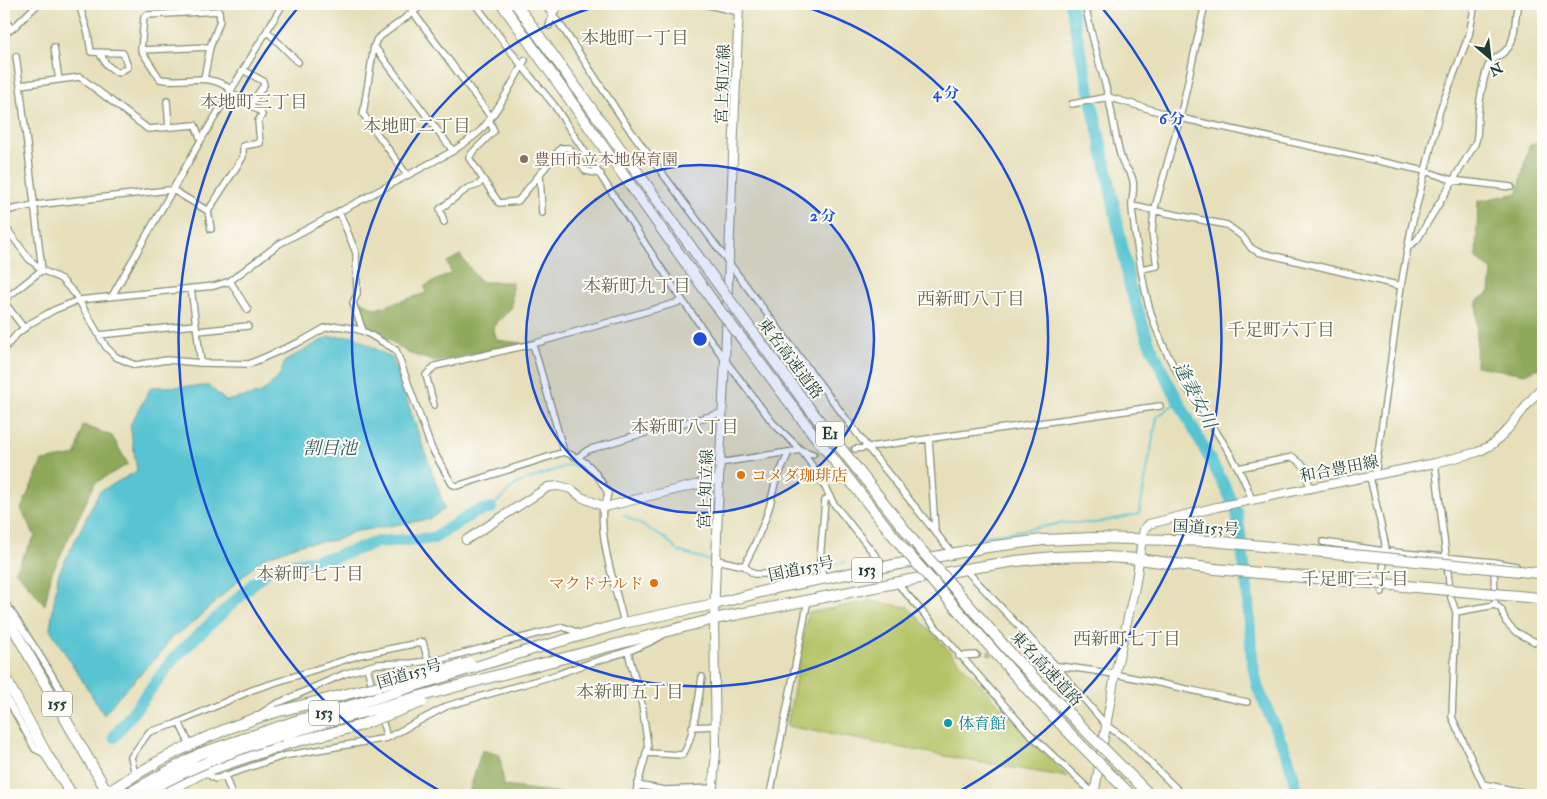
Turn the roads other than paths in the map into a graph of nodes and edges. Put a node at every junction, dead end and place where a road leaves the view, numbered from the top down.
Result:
1 (38, 4) edge
2 (78, 4) edge
3 (284, 4) edge
4 (407, 4) edge
5 (424, 4) edge
6 (475, 4) edge
7 (496, 4) edge
8 (502, 4) edge
9 (516, 4) edge
10 (544, 4) edge
11 (560, 4) edge
12 (704, 4) edge
13 (1085, 4) edge
14 (1205, 4) edge
15 (1476, 4) edge
16 (1518, 4) edge
17 (739, 8) edge
18 (413, 12) junction
19 (552, 16) junction
20 (4, 19) edge
21 (549, 26) dead end
22 (12, 29) junction
23 (267, 31) junction
24 (4, 34) edge
25 (374, 46) junction
26 (54, 47) dead end
27 (210, 47) junction
28 (141, 50) junction
29 (100, 54) junction
30 (16, 56) dead end
31 (526, 60) dead end
32 (298, 62) dead end
33 (522, 66) junction
34 (243, 70) junction
35 (204, 79) junction
36 (59, 80) junction
37 (20, 85) junction
38 (231, 91) junction
39 (1106, 97) junction
40 (167, 100) dead end
41 (570, 100) junction
42 (1075, 104) dead end
43 (250, 105) junction
44 (490, 118) junction
45 (1180, 118) junction
46 (169, 127) junction
47 (201, 140) junction
48 (453, 151) junction
49 (1425, 171) junction
50 (540, 174) junction
51 (601, 174) junction
52 (407, 175) junction
53 (483, 180) junction
54 (1452, 180) junction
55 (1510, 187) dead end
56 (173, 190) junction
57 (35, 205) junction
58 (1132, 206) junction
59 (4, 210) edge
60 (208, 211) junction
61 (340, 211) junction
62 (1154, 211) junction
63 (542, 213) dead end
64 (444, 222) dead end
65 (4, 226) edge
66 (211, 229) dead end
67 (1409, 246) junction
68 (729, 263) junction
69 (1141, 269) junction
70 (42, 270) junction
71 (230, 281) junction
72 (1401, 286) junction
73 (191, 288) junction
74 (112, 296) junction
75 (79, 300) junction
76 (684, 301) junction
77 (4, 302) edge
78 (248, 310) dead end
79 (248, 326) dead end
80 (24, 328) junction
81 (197, 328) junction
82 (363, 331) junction
83 (99, 335) junction
84 (533, 344) junction
85 (4, 349) edge
86 (725, 360) junction
87 (202, 364) junction
88 (1543, 385) edge
89 (434, 405) dead end
90 (1160, 406) dead end
91 (722, 413) junction
92 (929, 439) junction
93 (868, 448) junction
94 (855, 449) tunnel mouth
95 (801, 450) junction
96 (564, 452) junction
97 (789, 452) junction
98 (813, 454) tunnel mouth
99 (578, 457) junction
100 (719, 463) junction
101 (1435, 463) junction
102 (1238, 468) junction
103 (1372, 476) junction
104 (719, 479) junction
105 (1310, 488) junction
106 (829, 497) junction
107 (1251, 501) junction
108 (604, 506) junction
109 (935, 530) junction
110 (1142, 539) junction
111 (466, 540) dead end
112 (1323, 542) dead end
113 (1384, 551) junction
114 (952, 553) junction
115 (1446, 557) junction
116 (1138, 559) junction
117 (716, 560) junction
118 (1494, 562) junction
119 (744, 566) junction
120 (884, 566) junction
121 (965, 569) junction
122 (1542, 572) edge
123 (777, 574) dead end
124 (823, 578) junction
125 (897, 583) junction
126 (1382, 592) dead end
127 (1541, 598) edge
128 (808, 600) junction
129 (4, 601) edge
130 (715, 604) junction
131 (1495, 605) junction
132 (4, 612) edge
133 (1456, 612) junction
134 (714, 619) junction
135 (624, 623) junction
136 (669, 632) junction
137 (584, 635) junction
138 (1543, 641) edge
139 (530, 650) junction
140 (628, 652) junction
141 (976, 655) tunnel mouth
142 (959, 656) junction
143 (428, 661) junction
144 (537, 664) junction
145 (1036, 664) tunnel mouth
146 (1055, 665) junction
147 (367, 667) junction
148 (4, 676) edge
149 (1116, 676) junction
150 (702, 677) dead end
151 (4, 693) edge
152 (1248, 702) dead end
153 (61, 711) junction
154 (252, 719) junction
155 (179, 722) junction
156 (1106, 725) junction
157 (714, 726) junction
158 (692, 727) junction
159 (387, 738) junction
160 (190, 745) junction
161 (646, 753) junction
162 (47, 755) junction
163 (203, 772) junction
164 (135, 775) junction
165 (225, 776) junction
166 (1484, 784) junction
167 (637, 785) junction
168 (713, 791) edge
169 (69, 793) edge
170 (107, 794) edge
171 (125, 795) edge
172 (141, 795) edge
173 (161, 795) edge
174 (232, 795) edge
175 (635, 795) edge
176 (770, 795) edge
177 (1094, 795) edge
178 (1131, 795) edge
179 (1150, 795) edge
180 (1184, 795) edge
181 (1488, 795) edge
182 (1535, 795) edge

1 - 22 street
2 - 29 street
3 - 23 street
4 - 18 street
5 - 18 street
6 - 33 street
7 - 41 highway
8 - 41 highway, 東名高速道路 / E1
9 - 179 highway, 東名高速道路 / E1, bridge
10 - 19 street
11 - 19 street
12 - 17 street
13 - 39 street
14 - 45 street
15 - 49 street
16 - 54 street
17 - 68 main road, 宮上知立線
18 - 25 street
18 - 44 street
19 - 21 street
19 - 68 street
20 - 22 street
22 - 24 street
23 - 32 street
23 - 34 street
25 - 48 street
25 - 52 street
26 - 36 street
27 - 28 street
27 - 28 street
27 - 35 street
28 - 35 street
29 - 29 street
30 - 37 street
31 - 33 street
33 - 44 street
33 - 51 street
34 - 38 street
34 - 43 street
35 - 38 street
36 - 37 street
36 - 46 street
37 - 57 street
38 - 43 street
38 - 47 street
39 - 42 street
39 - 45 street
39 - 58 street
40 - 46 street
41 - 178 highway, 東名高速道路 / E1, bridge
43 - 60 street
44 - 48 street
44 - 53 street
45 - 49 street
45 - 62 street
46 - 47 street
47 - 56 street
48 - 52 street
49 - 54 street
49 - 67 street
50 - 51 street
50 - 53 street
50 - 63 street
51 - 76 street
52 - 61 street
53 - 64 street
54 - 55 street
54 - 67 street
56 - 57 street
56 - 60 street
56 - 74 street
57 - 59 street
57 - 70 street
58 - 62 street
58 - 69 street
60 - 66 street
61 - 71 street
61 - 82 street
62 - 69 street
62 - 72 street
65 - 70 street
67 - 72 street
68 - 86 main road, 宮上知立線
68 - 93 street
69 - 102 street
70 - 75 street
70 - 77 street
71 - 73 street
71 - 78 street
72 - 103 street
73 - 74 street
73 - 81 street
74 - 75 street
75 - 80 street
75 - 83 street
76 - 84 street
76 - 86 street
77 - 80 street
79 - 81 street
80 - 85 street
81 - 83 street
81 - 87 street
82 - 87 street
82 - 96 street
83 - 87 street
84 - 89 street
84 - 96 street
86 - 91 main road, 宮上知立線
86 - 95 street
88 - 101 main road, 和合豊田線
90 - 92 street
91 - 99 street
91 - 100 main road, 宮上知立線
92 - 93 street
92 - 109 street
93 - 94 street
93 - 109 street
95 - 97 street
95 - 98 street
95 - 106 street
96 - 99 street
97 - 100 street
97 - 119 street
99 - 108 street
100 - 104 main road, 宮上知立線
101 - 103 main road, 和合豊田線
101 - 115 street
102 - 105 street
102 - 107 street
103 - 105 main road, 和合豊田線
103 - 113 street
104 - 108 main road
104 - 117 main road, 宮上知立線
105 - 107 main road, 和合豊田線
106 - 120 street
106 - 124 street
107 - 110 main road, 和合豊田線
108 - 111 main road
108 - 135 street
109 - 114 street
110 - 114 highway, 国道153号 / 153
110 - 116 main road, 和合豊田線
110 - 122 highway, 国道153号 / 153, bridge
112 - 113 street
113 - 115 street
113 - 126 street
114 - 120 highway, 国道153号 / 153
115 - 118 street
115 - 133 street
116 - 121 highway, 国道153号 / 153
116 - 127 highway, 国道153号 / 153, bridge
116 - 149 main road, 和合豊田線
117 - 119 street
117 - 130 main road, 宮上知立線
118 - 122 street
118 - 131 street
119 - 123 street
120 - 124 highway, 国道153号 / 153
121 - 125 highway, 国道153号 / 153
121 - 146 street
124 - 130 highway, 国道153号 / 153
125 - 128 highway, 国道153号 / 153
125 - 142 street
128 - 134 highway, 国道153号 / 153
128 - 176 street
129 - 153 street
130 - 134 main road, 宮上知立線
130 - 135 highway, 国道153号 / 153
131 - 133 street
131 - 138 street
132 - 153 highway, 155
133 - 166 street
134 - 136 highway, 国道153号 / 153
134 - 157 main road, 宮上知立線
135 - 137 highway, 国道153号 / 153
136 - 140 street
136 - 144 highway, 国道153号 / 153
137 - 139 highway, 国道153号 / 153
137 - 143 street
139 - 154 highway, 153, bridge
139 - 171 highway, 国道153号 / 153, bridge
140 - 159 street
140 - 161 street
141 - 142 street
142 - 177 street
143 - 147 street
143 - 155 street
144 - 163 highway, 153, bridge
144 - 172 highway, 国道153号 / 153, bridge
145 - 146 street
146 - 149 street
146 - 156 street
147 - 154 street
147 - 159 street
148 - 162 highway, 155
149 - 152 street
149 - 156 main road, 和合豊田線
150 - 158 street
151 - 162 street
153 - 170 highway, 155
154 - 160 highway, 153
155 - 160 street
155 - 164 street
156 - 177 main road, 和合豊田線
156 - 180 street
157 - 158 street
157 - 168 main road, 宮上知立線
158 - 161 street
159 - 165 street
160 - 164 highway, 153
161 - 167 street
162 - 169 highway, 155
163 - 165 street
163 - 173 highway, 153
164 - 170 highway, 153
165 - 174 street
166 - 181 street
166 - 182 street
167 - 168 street
167 - 175 street

